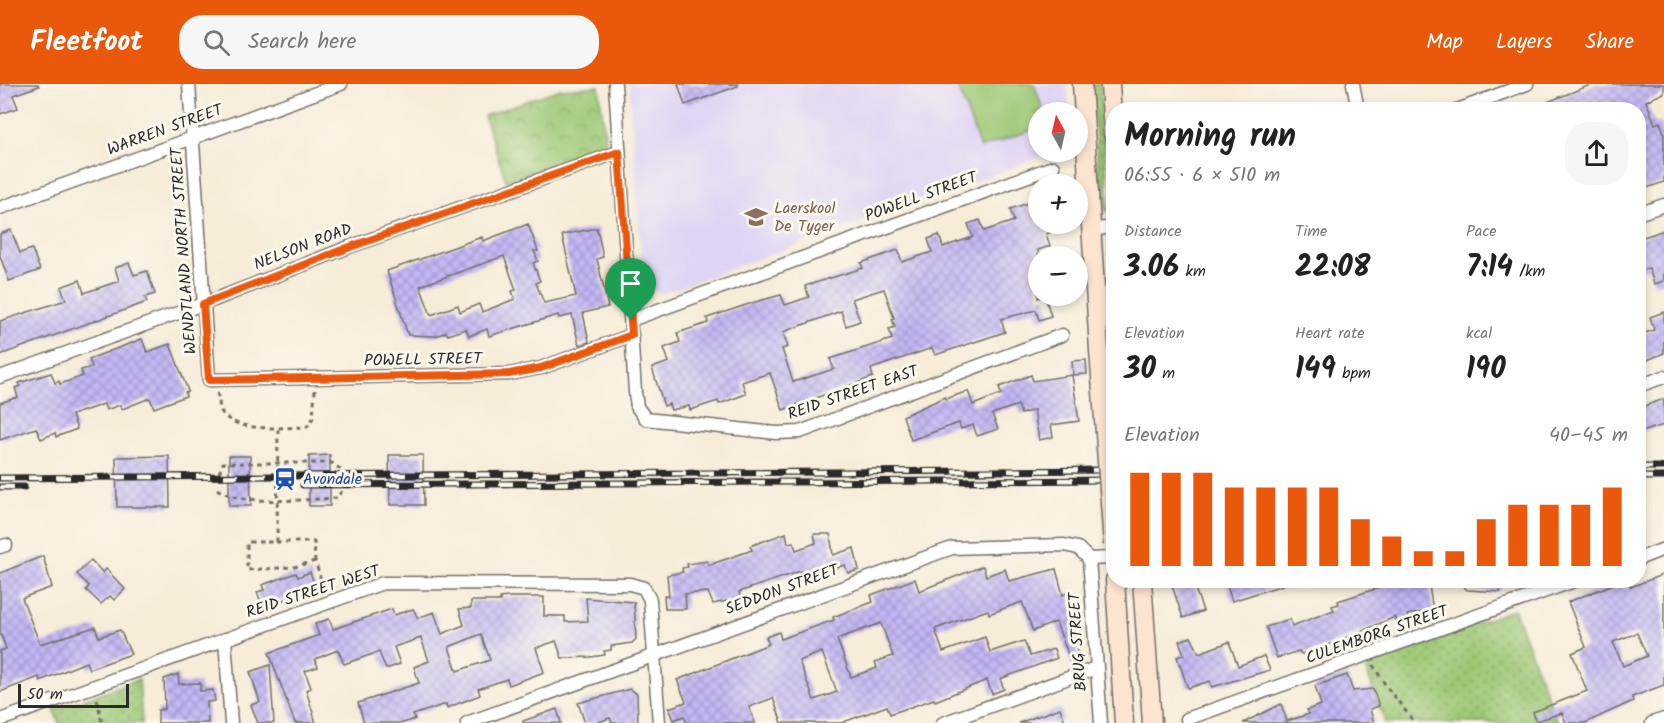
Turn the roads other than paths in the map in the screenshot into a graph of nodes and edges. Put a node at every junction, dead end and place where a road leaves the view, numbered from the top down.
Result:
1 (189, 84) edge
2 (341, 84) edge
3 (615, 84) edge
4 (1082, 84) edge
5 (1110, 84) edge
6 (1353, 84) edge
7 (1527, 84) edge
8 (1111, 102) edge
9 (1356, 102) edge
10 (1479, 102) edge
11 (193, 138) junction
12 (619, 152) junction
13 (1053, 167) dead end
14 (1664, 205) edge
15 (0, 208) edge
16 (1646, 211) edge
17 (1106, 230) edge
18 (1092, 237) junction
19 (203, 304) junction
20 (631, 320) junction
21 (632, 335) junction
22 (1062, 335) dead end
23 (0, 377) edge
24 (1664, 377) edge
25 (209, 380) joint
26 (1646, 383) edge
27 (1106, 442) edge
28 (1664, 549) edge
29 (1646, 556) edge
30 (1106, 558) edge
31 (1089, 559) junction
32 (1116, 588) edge
33 (1143, 588) edge
34 (1555, 588) edge
35 (225, 639) junction
36 (654, 655) junction
37 (1096, 668) junction
38 (1187, 719) dead end
39 (1664, 719) edge
40 (0, 720) edge
41 (231, 723) edge
42 (467, 723) edge
43 (659, 723) edge
44 (944, 723) edge
45 (1101, 723) edge
46 (1124, 723) edge
47 (1152, 723) edge
48 (1652, 723) edge

1 - 11 street, WENDTLAND NORTH STREET
2 - 11 street, WARREN STREET
3 - 12 street
4 - 18 main road
5 - 8 main road
6 - 9 street
7 - 10 street
11 - 15 street, WARREN STREET
11 - 19 street, WENDTLAND NORTH STREET
12 - 19 street, NELSON ROAD
12 - 20 street
13 - 20 street, POWELL STREET
14 - 16 street
17 - 18 street
18 - 27 main road, bridge
19 - 23 street, NELSON ROAD
19 - 25 street, WENDTLAND NORTH STREET
20 - 21 street
21 - 22 street, REID STREET EAST
21 - 25 street, POWELL STREET
24 - 26 street
28 - 29 street
30 - 31 street
31 - 36 street, SEDDON STREET
31 - 37 street, BRUG STREET
32 - 46 main road
33 - 47 main road
34 - 38 street, CULEMBORG STREET
35 - 36 street, REID STREET WEST
35 - 40 street, REID STREET WEST
35 - 41 street
36 - 42 street, SEDDON STREET
36 - 43 street
37 - 44 street
37 - 45 street, BRUG STREET
39 - 48 street

